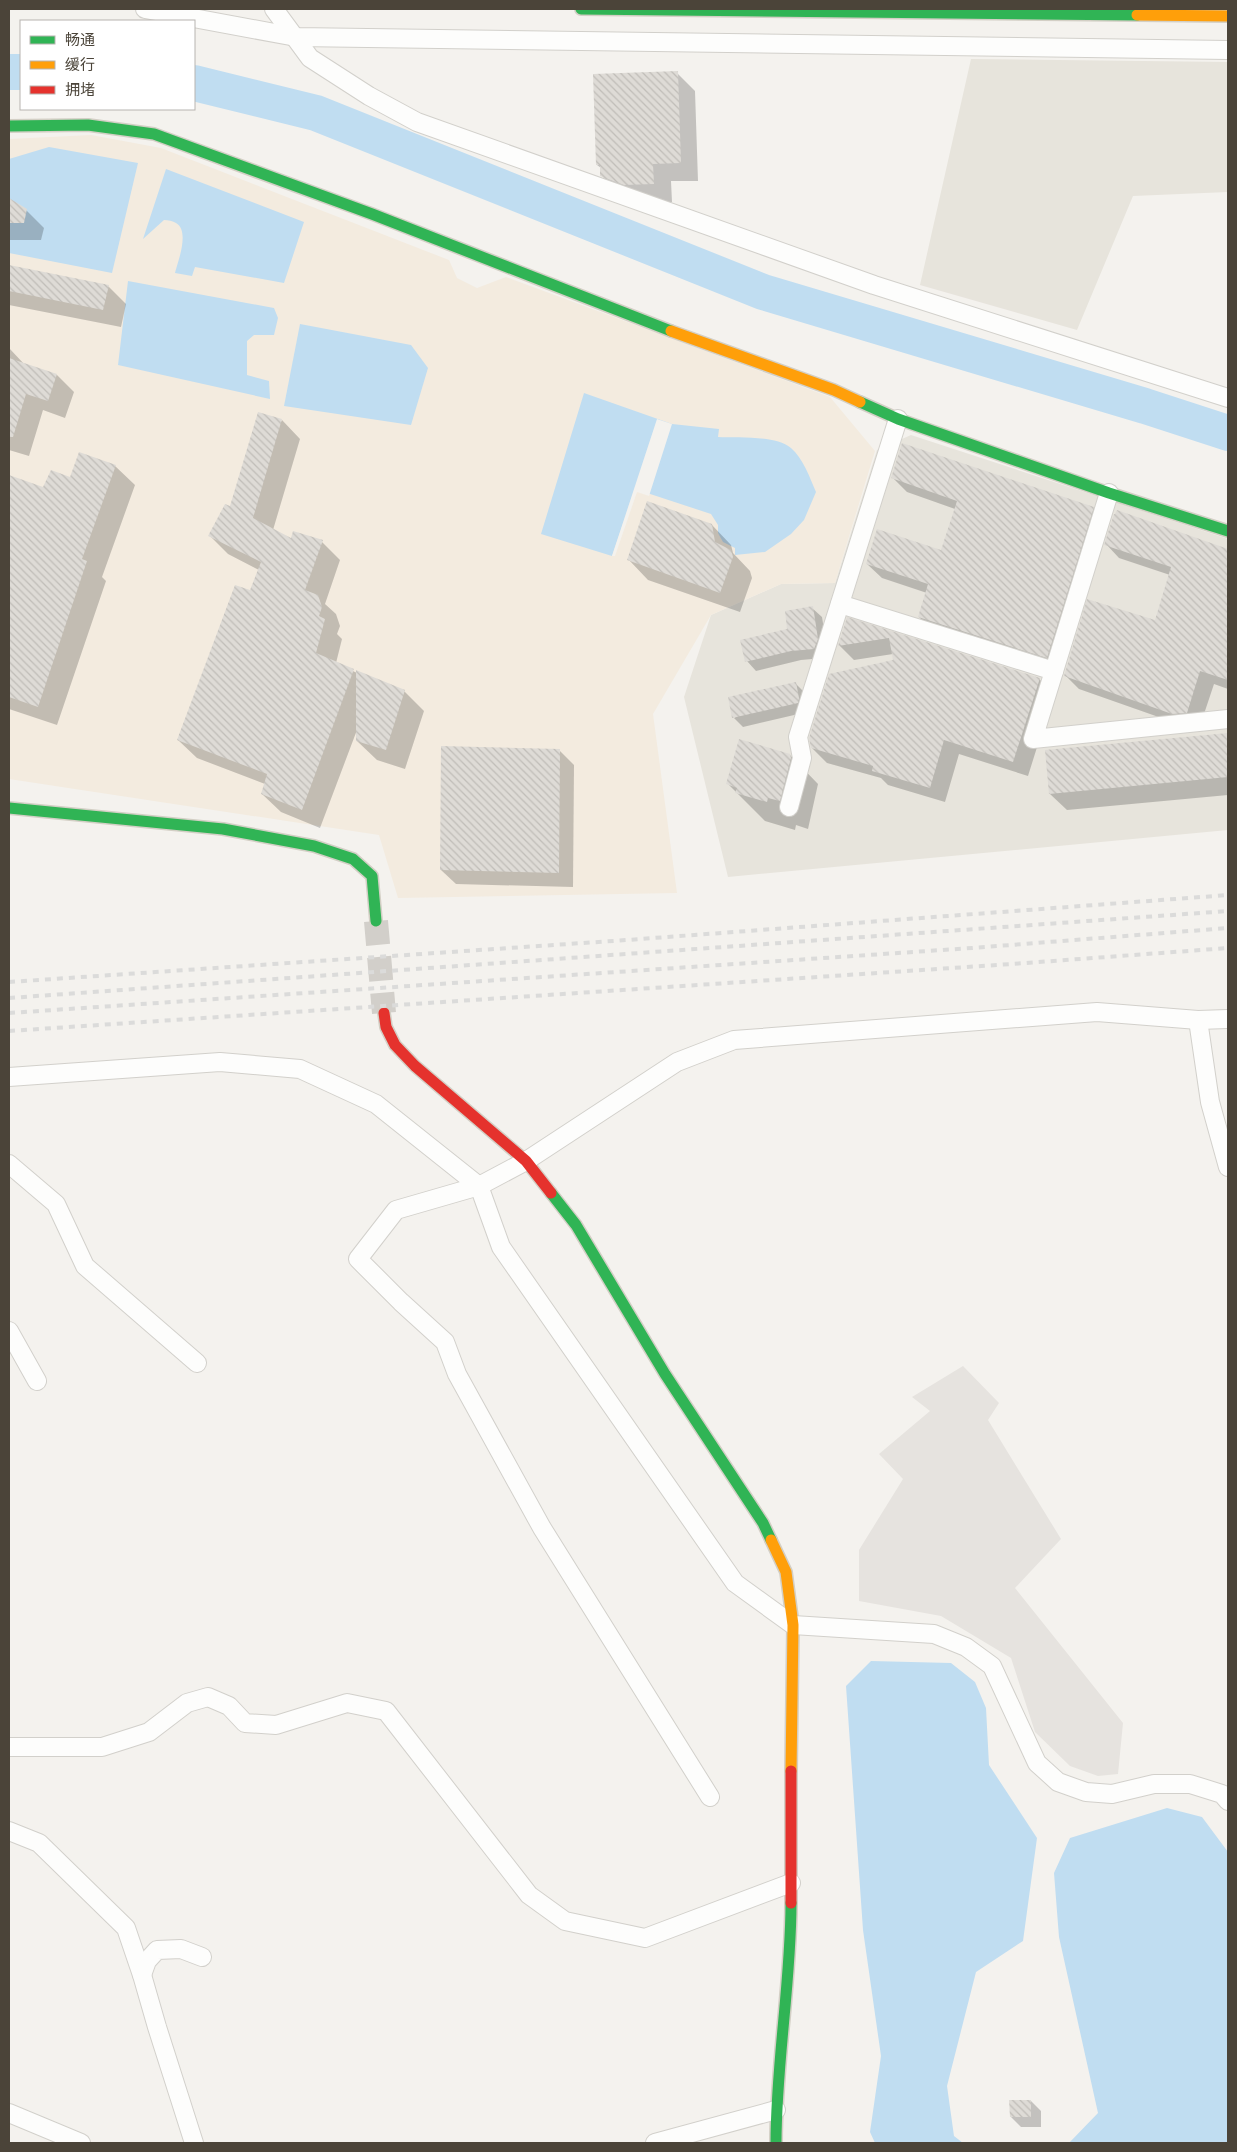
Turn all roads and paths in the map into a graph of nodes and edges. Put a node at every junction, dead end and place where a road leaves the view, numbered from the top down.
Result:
1 (145, 9) edge
2 (274, 9) edge
3 (581, 9) edge
4 (1228, 16) edge
5 (296, 37) junction
6 (1228, 50) edge
7 (9, 126) edge
8 (1228, 398) edge
9 (898, 419) junction
10 (1109, 493) junction
11 (1228, 531) edge
12 (840, 604) junction
13 (1054, 671) junction
14 (1228, 719) edge
15 (789, 807) dead end
16 (9, 808) edge
17 (376, 921) tunnel mouth
18 (384, 1013) tunnel mouth
19 (1228, 1019) edge
20 (1198, 1020) junction
21 (9, 1077) edge
22 (526, 1162) junction
23 (9, 1164) edge
24 (1228, 1167) edge
25 (479, 1186) junction
26 (9, 1331) edge
27 (197, 1363) dead end
28 (37, 1381) dead end
29 (793, 1625) junction
30 (9, 1748) edge
31 (1226, 1794) edge
32 (710, 1797) dead end
33 (9, 1831) edge
34 (791, 1883) junction
35 (202, 1957) dead end
36 (142, 1975) junction
37 (776, 2110) junction
38 (9, 2113) edge
39 (81, 2143) edge
40 (194, 2143) edge
41 (655, 2143) edge
42 (776, 2143) edge

1 - 5 street
2 - 5 street
3 - 4 main road
5 - 6 street
5 - 8 street
7 - 9 main road
9 - 10 main road
9 - 12 street
10 - 11 main road
10 - 13 street
12 - 13 street
12 - 15 street
13 - 14 street
16 - 17 main road
18 - 22 main road
19 - 20 street
20 - 22 street
20 - 24 street
21 - 25 street
22 - 25 street
22 - 29 main road
23 - 27 street
25 - 29 street
25 - 32 street
26 - 28 street
29 - 31 street
29 - 34 main road
30 - 34 street
33 - 36 street
34 - 37 main road
35 - 36 street
36 - 40 street
37 - 41 street
37 - 42 main road
38 - 39 street

